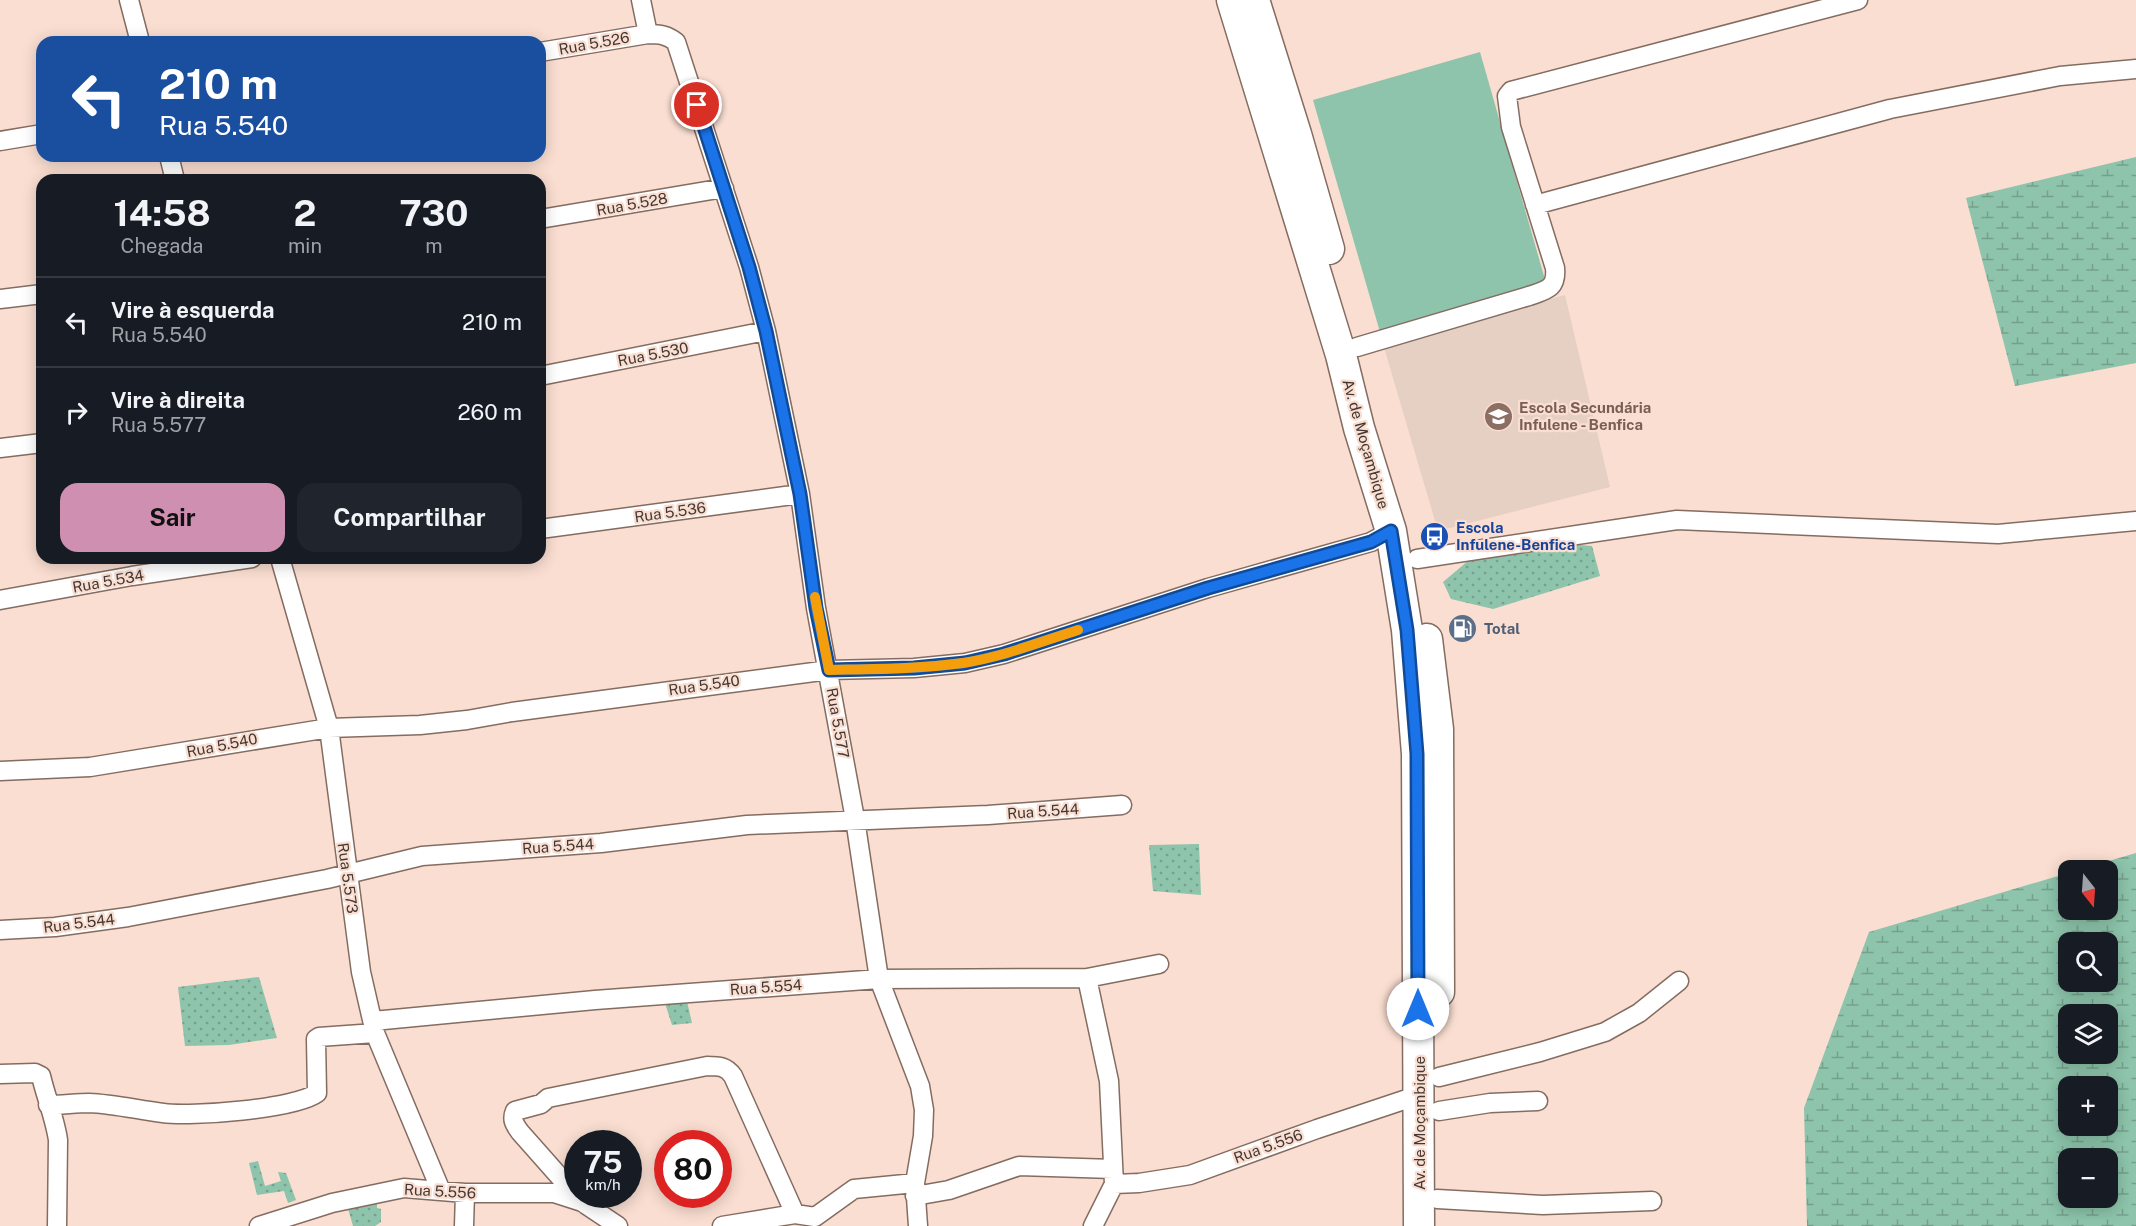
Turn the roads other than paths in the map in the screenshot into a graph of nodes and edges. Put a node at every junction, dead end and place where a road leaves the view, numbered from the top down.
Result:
1 (129, 0) edge
2 (640, 0) edge
3 (1232, 0) edge
4 (1254, 0) edge
5 (1858, 0) edge
6 (648, 34) junction
7 (138, 36) edge
8 (546, 51) edge
9 (2136, 69) edge
10 (36, 135) edge
11 (0, 141) edge
12 (724, 188) junction
13 (1535, 205) junction
14 (546, 218) edge
15 (36, 295) edge
16 (0, 299) edge
17 (766, 331) junction
18 (1357, 347) junction
19 (546, 374) edge
20 (36, 444) edge
21 (0, 448) edge
22 (800, 494) junction
23 (2136, 521) edge
24 (546, 528) edge
25 (1391, 531) junction
26 (1417, 559) junction
27 (212, 564) edge
28 (282, 564) edge
29 (0, 600) edge
30 (829, 670) junction
31 (329, 728) junction
32 (0, 771) edge
33 (1122, 805) dead end
34 (855, 819) junction
35 (347, 874) junction
36 (0, 930) edge
37 (1159, 964) dead end
38 (1087, 978) junction
39 (879, 979) junction
40 (1679, 981) dead end
41 (374, 1027) junction
42 (0, 1074) edge
43 (1432, 1094) junction
44 (1538, 1101) dead end
45 (48, 1105) junction
46 (1114, 1176) junction
47 (564, 1182) edge
48 (915, 1189) junction
49 (441, 1191) junction
50 (465, 1193) junction
51 (564, 1196) edge
52 (1652, 1201) dead end
53 (591, 1208) edge
54 (1437, 1213) edge
55 (795, 1214) junction
56 (819, 1222) edge
57 (57, 1226) edge
58 (259, 1226) edge
59 (464, 1226) edge
60 (618, 1226) edge
61 (722, 1226) edge
62 (918, 1226) edge
63 (1093, 1226) edge
64 (1419, 1226) edge

1 - 7 street
2 - 6 street
3 - 25 highway, Av. de Moçambique
4 - 18 highway, Av. de Moçambique
5 - 13 street
6 - 8 street, Rua 5.526
6 - 12 street, Rua 5.577
9 - 13 street
10 - 11 street
12 - 14 street, Rua 5.528
12 - 17 street, Rua 5.577
13 - 18 street
15 - 16 street
17 - 19 street, Rua 5.530
17 - 22 street, Rua 5.577
18 - 26 highway, Av. de Moçambique
20 - 21 street
22 - 24 street, Rua 5.536
22 - 30 street, Rua 5.577
23 - 26 street
25 - 30 street, Rua 5.540
25 - 43 highway, Av. de Moçambique
26 - 43 highway, Av. de Moçambique
27 - 29 street, Rua 5.534
28 - 31 street, Rua 5.573
30 - 31 street, Rua 5.540
30 - 34 street, Rua 5.577
31 - 32 street, Rua 5.540
31 - 35 street, Rua 5.573
33 - 34 street, Rua 5.544
34 - 35 street, Rua 5.544
34 - 39 street, Rua 5.577
35 - 36 street, Rua 5.544
35 - 41 street, Rua 5.573
37 - 38 street, Rua 5.554
38 - 39 street, Rua 5.554
38 - 46 street
39 - 41 street, Rua 5.554
39 - 48 street, Rua 5.577
40 - 43 street
41 - 45 street, Rua 5.554
41 - 49 street, Rua 5.573
42 - 45 street
43 - 44 street
43 - 46 street, Rua 5.556
43 - 54 highway, Av. de Moçambique
43 - 64 highway, Av. de Moçambique
45 - 57 street
46 - 48 street, Rua 5.556
46 - 63 street
47 - 55 street
48 - 56 street, Rua 5.556
48 - 62 street, Rua 5.577
49 - 50 street, Rua 5.556
49 - 58 street, Rua 5.556
50 - 51 street, Rua 5.556
50 - 59 street
52 - 54 street
53 - 60 street, Rua 5.556
55 - 56 street, Rua 5.556
55 - 61 street, Rua 5.556

